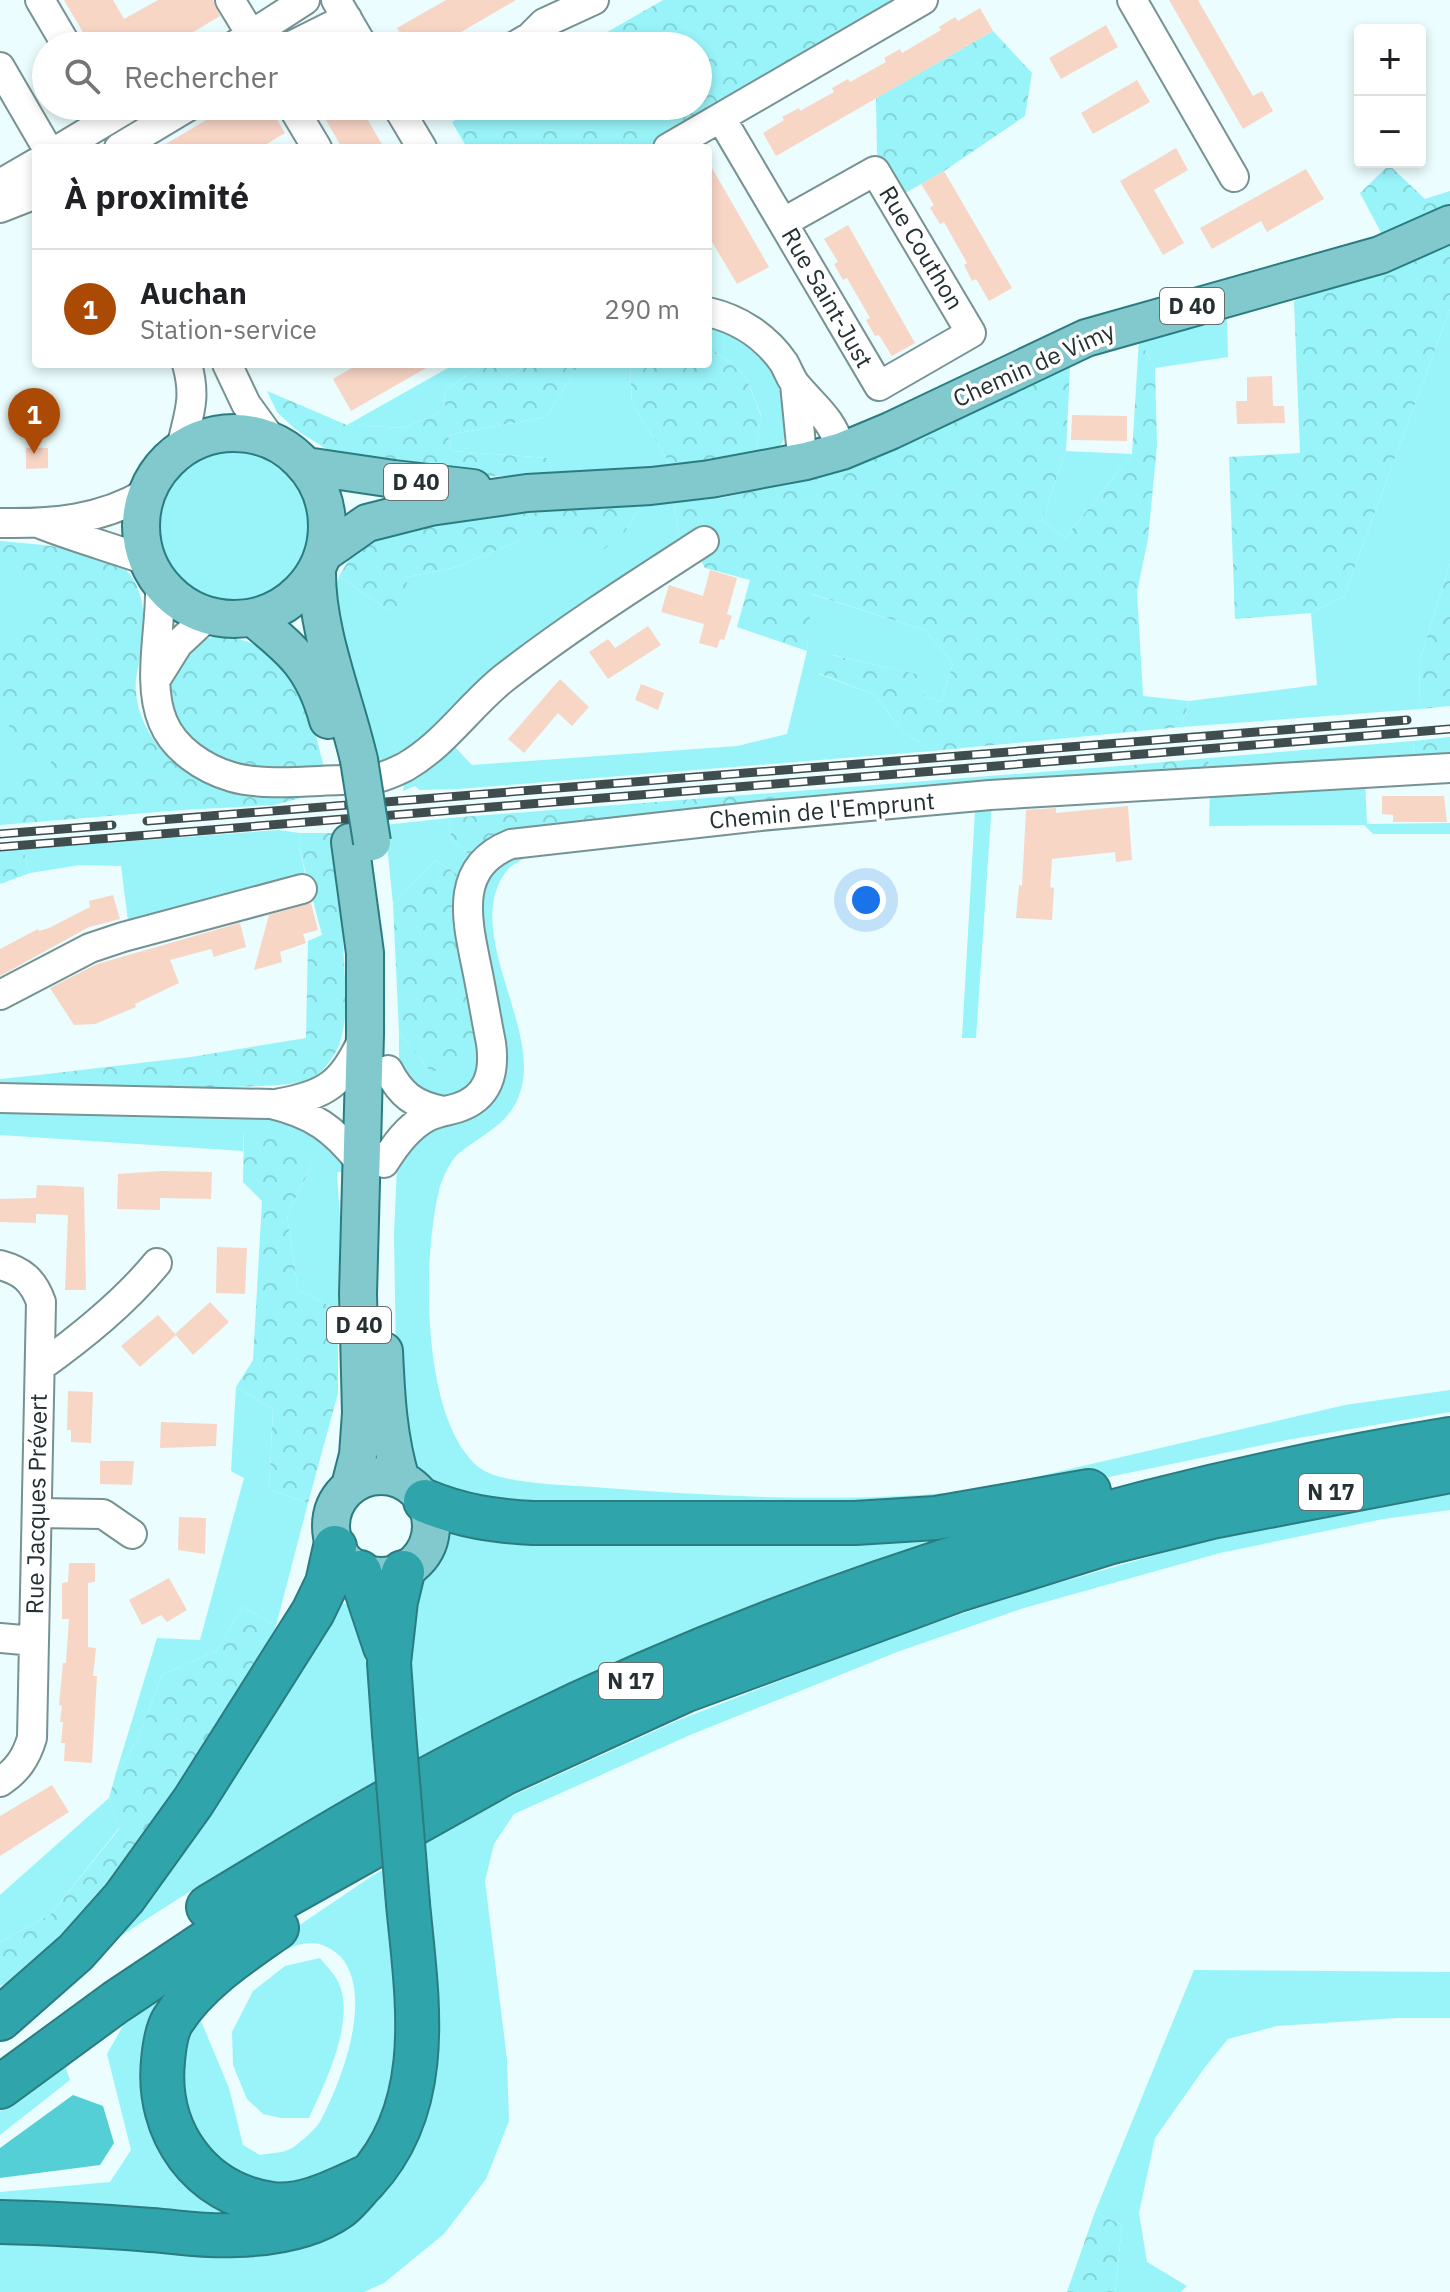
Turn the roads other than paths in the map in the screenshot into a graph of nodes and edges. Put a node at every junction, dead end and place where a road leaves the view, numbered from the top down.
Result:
1 (40, 0) edge
2 (230, 0) edge
3 (305, 0) edge
4 (594, 0) edge
5 (923, 0) edge
6 (1132, 0) edge
7 (341, 9) edge
8 (59, 32) edge
9 (244, 32) edge
10 (262, 32) edge
11 (310, 32) edge
12 (355, 32) edge
13 (535, 32) edge
14 (0, 67) edge
15 (721, 118) junction
16 (101, 120) edge
17 (110, 120) edge
18 (115, 120) edge
19 (165, 120) edge
20 (300, 120) edge
21 (409, 120) edge
22 (45, 144) edge
23 (67, 144) edge
24 (101, 144) edge
25 (118, 144) edge
26 (125, 144) edge
27 (315, 144) edge
28 (420, 144) edge
29 (675, 144) edge
30 (32, 165) edge
31 (1234, 177) dead end
32 (0, 184) edge
33 (32, 196) edge
34 (0, 208) edge
35 (784, 222) junction
36 (1450, 224) edge
37 (712, 313) edge
38 (971, 333) joint
39 (188, 368) edge
40 (229, 368) edge
41 (795, 384) junction
42 (272, 440) junction
43 (181, 449) junction
44 (842, 451) junction
45 (806, 461) junction
46 (306, 466) junction
47 (146, 493) junction
48 (527, 493) junction
49 (0, 523) edge
50 (38, 524) junction
51 (704, 541) dead end
52 (320, 562) junction
53 (153, 571) junction
54 (207, 617) junction
55 (253, 618) junction
56 (156, 680) junction
57 (348, 762) junction
58 (1450, 768) edge
59 (361, 842) junction
60 (302, 889) dead end
61 (0, 995) edge
62 (365, 1034) junction
63 (388, 1070) junction
64 (0, 1098) edge
65 (271, 1104) junction
66 (443, 1111) junction
67 (372, 1163) junction
68 (157, 1263) dead end
69 (0, 1265) edge
70 (40, 1367) junction
71 (1450, 1439) edge
72 (1329, 1461) junction
73 (1450, 1471) edge
74 (350, 1486) junction
75 (413, 1490) junction
76 (37, 1513) junction
77 (132, 1534) dead end
78 (348, 1560) junction
79 (403, 1572) junction
80 (0, 1638) edge
81 (34, 1641) junction
82 (389, 1663) junction
83 (505, 1773) junction
84 (0, 1782) edge
85 (0, 2019) edge
86 (0, 2051) edge
87 (0, 2087) edge
88 (370, 2175) junction
89 (0, 2222) edge

1 - 8 street
2 - 9 street
3 - 10 street
4 - 13 street
5 - 15 street
6 - 31 street
7 - 11 street
7 - 12 street
14 - 22 street
15 - 29 street
15 - 35 street, Rue Saint-Just
16 - 23 street
17 - 24 street
18 - 25 street
19 - 26 street
20 - 27 street
21 - 28 street
30 - 32 street
33 - 34 street
35 - 38 street, Rue Couthon
35 - 38 street, Rue Saint-Just
36 - 44 main road, Chemin de Vimy / D 40
37 - 41 street
39 - 43 street
40 - 42 street
41 - 44 street
41 - 45 street
42 - 43 main road
42 - 46 main road
43 - 47 main road
44 - 45 main road, Chemin de Vimy / D 40
45 - 48 main road, D 40
46 - 48 main road, D 40
46 - 52 main road
47 - 50 street
47 - 53 main road
48 - 52 main road, D 40
49 - 50 street
50 - 53 street
51 - 56 street
52 - 55 main road
52 - 57 main road, D 40
53 - 54 main road
53 - 56 street
54 - 55 main road
54 - 56 street
55 - 57 main road, D 40
57 - 59 main road, D 40
58 - 66 street, Chemin de l'Emprunt
59 - 62 main road, D 40
59 - 63 main road, D 40
60 - 61 street
62 - 65 street
62 - 67 main road, D 40
63 - 66 street
63 - 67 main road, D 40
64 - 65 street
65 - 67 street
66 - 67 street, Chemin de l'Emprunt
67 - 74 main road, D 40
67 - 75 main road, D 40
68 - 70 street, Rue Jacques Prévert
69 - 70 street, Rue Jacques Prévert
70 - 76 street, Rue Jacques Prévert
71 - 72 highway, N 17
72 - 75 highway
72 - 86 highway, N 17
73 - 83 highway, N 17
74 - 75 main road
74 - 78 main road
75 - 79 main road
76 - 77 street
76 - 81 street, Rue Jacques Prévert
78 - 79 main road
78 - 82 highway
78 - 85 highway
79 - 82 highway
80 - 81 street
81 - 84 street, Rue Jacques Prévert
82 - 88 highway, bridge
83 - 87 highway, N 17
83 - 88 highway
88 - 89 highway

